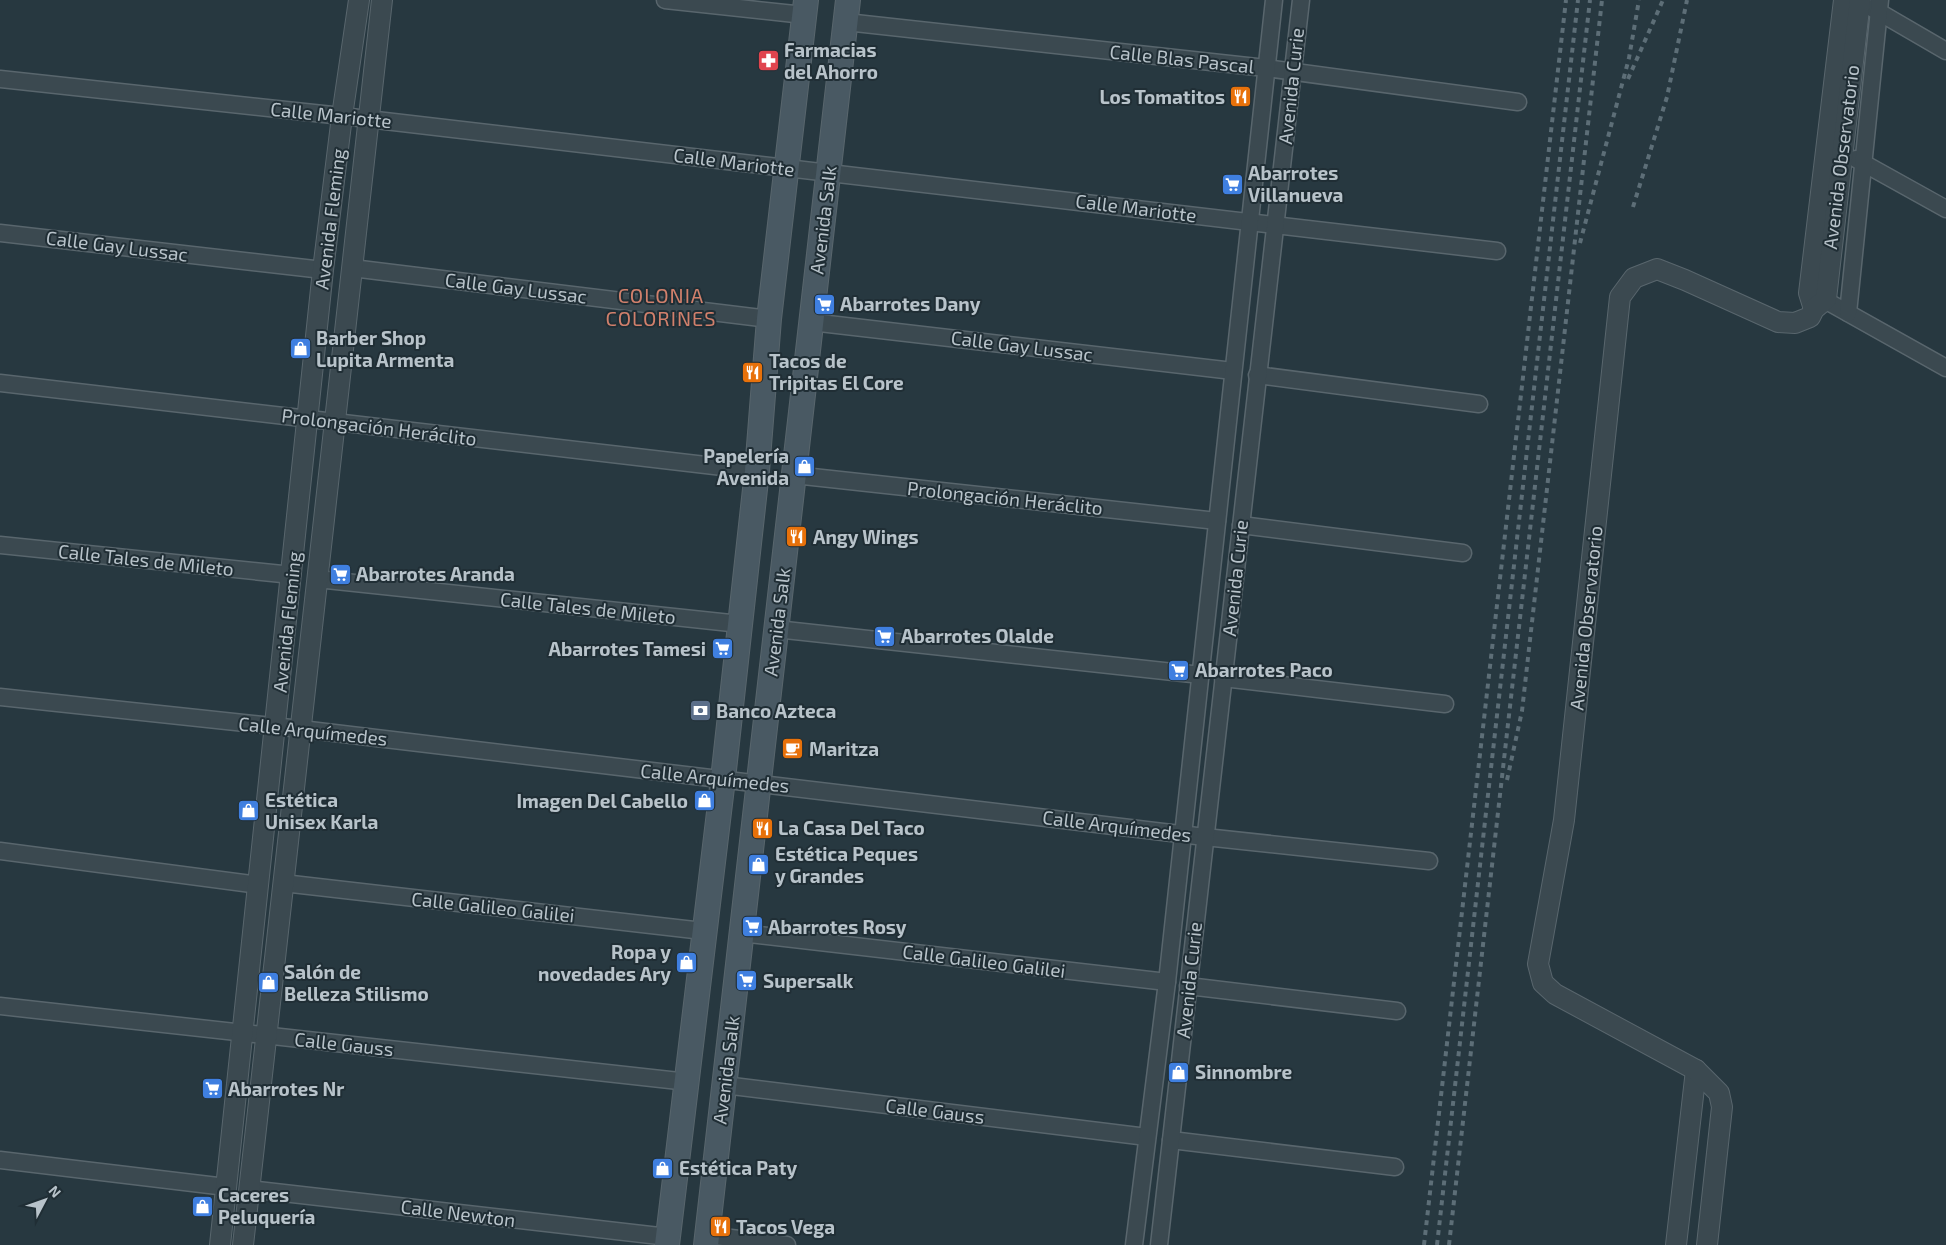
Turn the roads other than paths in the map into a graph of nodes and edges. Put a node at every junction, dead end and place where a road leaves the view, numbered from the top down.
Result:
1 (359, 0) edge
2 (382, 0) edge
3 (666, 0) edge
4 (1274, 0) edge
5 (1300, 0) edge
6 (1854, 0) edge
7 (1879, 6) edge
8 (805, 7) edge
9 (847, 11) edge
10 (1946, 51) edge
11 (1266, 68) junction
12 (1292, 73) junction
13 (0, 79) edge
14 (1518, 102) dead end
15 (342, 116) junction
16 (368, 120) junction
17 (1834, 150) junction
18 (1864, 162) junction
19 (786, 168) junction
20 (828, 173) junction
21 (1946, 209) edge
22 (1250, 221) junction
23 (1275, 225) junction
24 (0, 233) edge
25 (1497, 251) dead end
26 (352, 268) junction
27 (324, 270) junction
28 (1816, 300) junction
29 (1848, 312) junction
30 (769, 319) junction
31 (811, 322) junction
32 (1946, 368) edge
33 (1233, 371) junction
34 (1257, 375) junction
35 (0, 383) edge
36 (1479, 404) dead end
37 (308, 418) junction
38 (335, 422) junction
39 (757, 471) junction
40 (794, 475) junction
41 (1217, 521) junction
42 (1241, 525) junction
43 (0, 545) edge
44 (1463, 553) dead end
45 (292, 575) junction
46 (317, 579) junction
47 (740, 624) junction
48 (776, 629) junction
49 (1200, 675) junction
50 (1223, 678) junction
51 (0, 697) edge
52 (1445, 704) dead end
53 (276, 726) junction
54 (301, 729) junction
55 (723, 779) junction
56 (758, 782) junction
57 (1182, 834) junction
58 (1205, 837) junction
59 (0, 851) edge
60 (1429, 861) dead end
61 (283, 883) junction
62 (259, 885) junction
63 (703, 930) junction
64 (741, 933) junction
65 (1167, 982) junction
66 (1188, 986) junction
67 (0, 1006) edge
68 (1397, 1011) dead end
69 (244, 1033) junction
70 (266, 1035) junction
71 (1696, 1070) junction
72 (688, 1082) junction
73 (724, 1085) junction
74 (1147, 1137) junction
75 (1171, 1140) junction
76 (0, 1160) edge
77 (1395, 1168) dead end
78 (226, 1187) junction
79 (249, 1189) junction
80 (706, 1240) edge
81 (667, 1241) edge
82 (220, 1245) edge
83 (243, 1245) edge
84 (787, 1245) edge
85 (1134, 1245) edge
86 (1159, 1245) edge
87 (1676, 1245) edge
88 (1707, 1245) edge

1 - 15 street, Avenida Fleming
2 - 16 street, Avenida Fleming
3 - 8 street
4 - 11 street, Avenida Curie
5 - 12 street, Avenida Curie
6 - 7 street
6 - 17 street, Avenida Observatorio
7 - 10 street
7 - 18 street
8 - 19 main road, Avenida Salk
9 - 11 street, Calle Blas Pascal
9 - 20 main road, Avenida Salk
11 - 12 street, Calle Blas Pascal
11 - 22 street, Avenida Curie
12 - 14 street, Calle Blas Pascal
12 - 23 street, Avenida Curie
13 - 15 street, Calle Mariotte
15 - 16 street, Calle Mariotte
15 - 27 street, Avenida Fleming
16 - 19 street, Calle Mariotte
16 - 26 street, Avenida Fleming
17 - 18 street
17 - 28 street, Avenida Observatorio
18 - 21 street
18 - 29 street
19 - 20 street, Calle Mariotte
19 - 30 main road, Avenida Salk
20 - 22 street, Calle Mariotte
20 - 31 main road, Avenida Salk
22 - 23 street, Calle Mariotte
22 - 33 street, Avenida Curie
23 - 25 street, Calle Mariotte
23 - 34 street, Avenida Curie
24 - 27 street, Calle Gay Lussac
26 - 30 street, Calle Gay Lussac
26 - 38 street, Avenida Fleming
27 - 37 street, Avenida Fleming
28 - 29 street
28 - 71 street, Avenida Observatorio
29 - 32 street
30 - 39 main road, Avenida Salk
31 - 33 street, Calle Gay Lussac
31 - 40 main road, Avenida Salk
33 - 41 street, Avenida Curie
34 - 36 street
34 - 42 street, Avenida Curie
35 - 37 street, Prolongación Heráclito
37 - 38 street, Prolongación Heráclito
37 - 45 street, Avenida Fleming
38 - 39 street, Prolongación Heráclito
38 - 46 street, Avenida Fleming
39 - 47 main road, Avenida Salk
40 - 41 street, Prolongación Heráclito
40 - 48 main road, Avenida Salk
41 - 49 street, Avenida Curie
42 - 44 street
42 - 50 street, Avenida Curie
43 - 45 street, Calle Tales de Mileto
45 - 53 street, Avenida Fleming
46 - 47 street, Calle Tales de Mileto
46 - 54 street, Avenida Fleming
47 - 55 main road, Avenida Salk
48 - 49 street
48 - 56 main road, Avenida Salk
49 - 57 street, Avenida Curie
50 - 52 street
50 - 58 street, Avenida Curie
51 - 53 street, Calle Arquímedes
53 - 54 street, Calle Arquímedes
53 - 62 street, Avenida Fleming
54 - 55 street, Calle Arquímedes
54 - 61 street, Avenida Fleming
55 - 56 street, Calle Arquímedes
55 - 63 main road, Avenida Salk
56 - 57 street, Calle Arquímedes
56 - 64 main road, Avenida Salk
57 - 58 street, Calle Arquímedes
57 - 65 street, Avenida Curie
58 - 60 street, Calle Arquímedes
58 - 66 street, Avenida Curie
59 - 62 street
61 - 63 street, Calle Galileo Galilei
61 - 70 street, Avenida Fleming
62 - 69 street, Avenida Fleming
63 - 72 main road, Avenida Salk
64 - 65 street, Calle Galileo Galilei
64 - 73 main road, Avenida Salk
65 - 74 street, Avenida Curie
66 - 68 street
66 - 75 street, Avenida Curie
67 - 69 street, Calle Gauss
69 - 70 street, Calle Gauss
69 - 78 street, Avenida Fleming
70 - 72 street, Calle Gauss
70 - 79 street, Avenida Fleming
71 - 87 street
71 - 88 street, Avenida Observatorio
72 - 81 main road, Avenida Salk
73 - 74 street, Calle Gauss
73 - 80 main road, Avenida Salk
74 - 85 street, Avenida Curie
75 - 77 street
75 - 86 street, Avenida Curie
76 - 78 street
78 - 82 street, Avenida Fleming
79 - 81 street, Calle Newton
79 - 83 street, Avenida Fleming
80 - 84 street

